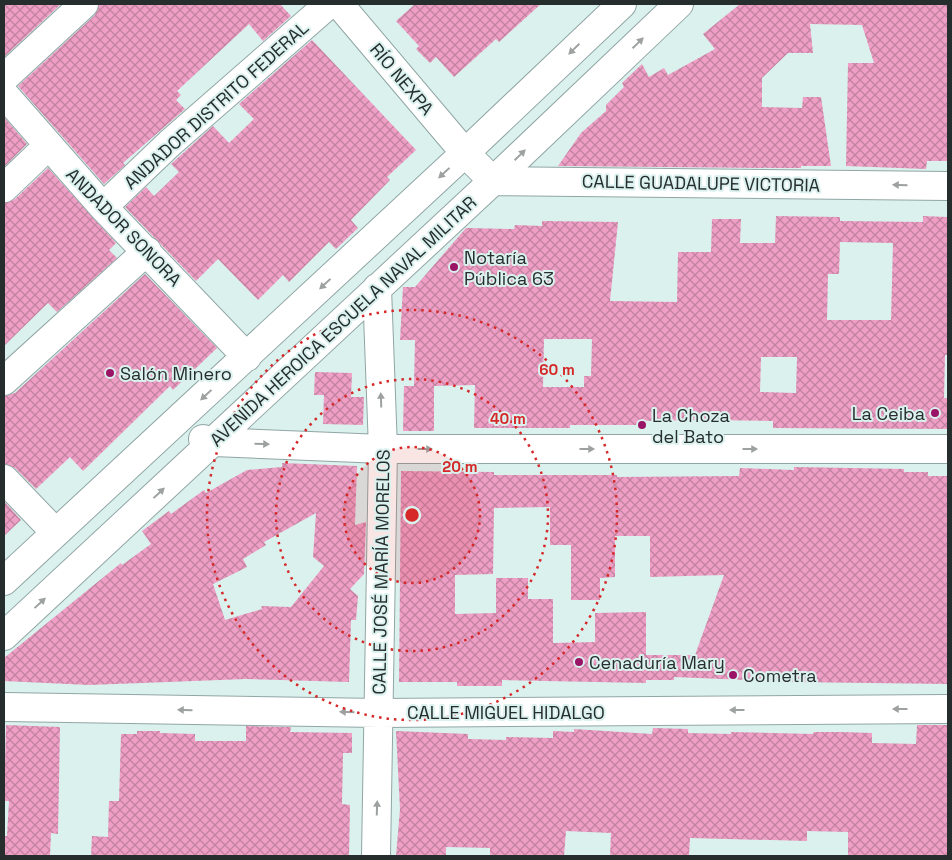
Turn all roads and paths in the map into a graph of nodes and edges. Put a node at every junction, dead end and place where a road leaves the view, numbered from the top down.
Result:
1 (84, 4) edge
2 (329, 4) edge
3 (339, 4) edge
4 (622, 4) edge
5 (679, 4) edge
6 (4, 78) edge
7 (4, 94) edge
8 (48, 146) junction
9 (465, 154) junction
10 (493, 181) junction
11 (948, 186) edge
12 (4, 188) edge
13 (103, 207) junction
14 (147, 251) junction
15 (377, 288) junction
16 (247, 357) junction
17 (4, 381) edge
18 (167, 430) junction
19 (214, 442) junction
20 (383, 449) junction
21 (948, 449) edge
22 (4, 479) edge
23 (55, 532) junction
24 (4, 581) edge
25 (4, 636) edge
26 (4, 707) edge
27 (948, 709) edge
28 (380, 712) junction
29 (376, 856) edge

1 - 6 street
2 - 13 street, ANDADOR DISTRITO FEDERAL
3 - 9 street, RÍO NEXPA
4 -> 9 street
10 -> 5 street, AVENIDA HEROICA ESCUELA NAVAL MILITAR
7 - 8 street, ANDADOR SONORA
8 - 12 street
8 - 13 street, ANDADOR SONORA
9 - 10 street
9 -> 16 street
11 -> 10 street, CALLE GUADALUPE VICTORIA
10 - 15 street, AVENIDA HEROICA ESCUELA NAVAL MILITAR
13 - 14 street, ANDADOR SONORA
14 - 16 street, ANDADOR SONORA
14 - 17 street
15 - 19 street, AVENIDA HEROICA ESCUELA NAVAL MILITAR
20 -> 15 street, CALLE JOSÉ MARÍA MORELOS
16 -> 18 street
18 - 19 street
18 - 23 street
19 -> 20 street
25 -> 19 street, AVENIDA HEROICA ESCUELA NAVAL MILITAR
20 -> 21 street
20 - 28 street, CALLE JOSÉ MARÍA MORELOS
22 - 23 street
23 - 24 street
28 -> 26 street, CALLE MIGUEL HIDALGO
27 -> 28 street, CALLE MIGUEL HIDALGO
29 -> 28 street, CALLE JOSÉ MARÍA MORELOS

